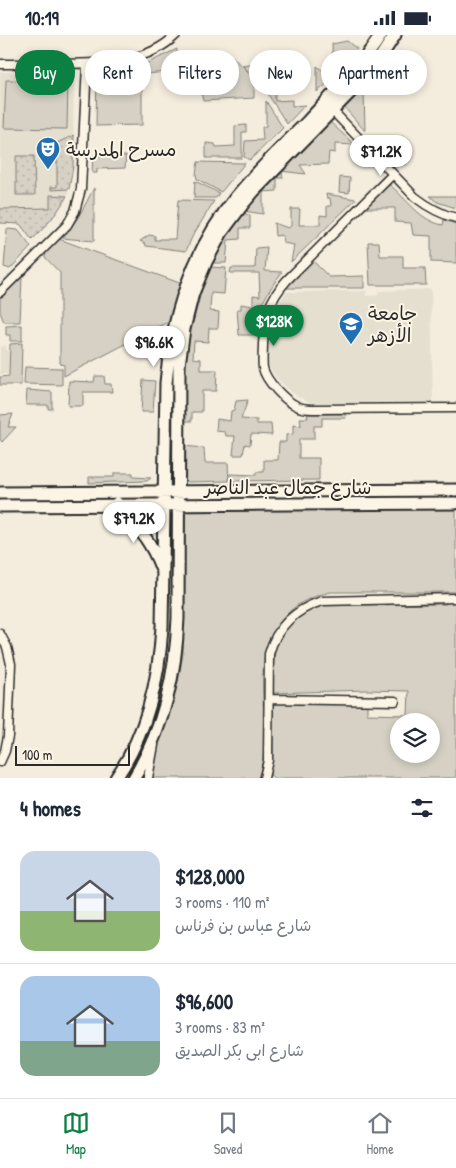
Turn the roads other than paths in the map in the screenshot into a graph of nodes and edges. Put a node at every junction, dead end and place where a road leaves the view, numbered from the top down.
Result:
1 (176, 35) edge
2 (381, 35) edge
3 (395, 35) edge
4 (151, 51) edge
5 (0, 64) edge
6 (85, 64) edge
7 (86, 95) edge
8 (329, 107) junction
9 (394, 174) junction
10 (456, 218) edge
11 (0, 292) edge
12 (456, 408) edge
13 (165, 455) junction
14 (178, 455) junction
15 (456, 490) edge
16 (118, 491) junction
17 (164, 491) junction
18 (178, 491) junction
19 (0, 493) edge
20 (456, 503) edge
21 (164, 505) junction
22 (178, 505) junction
23 (0, 506) edge
24 (117, 506) junction
25 (163, 573) junction
26 (456, 598) edge
27 (0, 633) edge
28 (269, 699) junction
29 (395, 701) dead end
30 (156, 732) junction
31 (0, 763) edge
32 (116, 778) edge
33 (134, 778) edge
34 (148, 778) edge
35 (264, 778) edge

1 - 4 street
2 - 8 main road
3 - 8 main road
5 - 6 street
7 - 11 street
8 - 9 street
8 - 13 main road
8 - 14 main road
9 - 10 street
9 - 12 street
13 - 14 main road
13 - 17 main road
14 - 18 main road
15 - 18 main road, شارع جمال عبد الناصر
16 - 17 main road, شارع جمال عبد الناصر
16 - 19 main road, شارع جمال عبد الناصر
16 - 24 main road
17 - 18 main road, شارع جمال عبد الناصر
17 - 21 main road
18 - 22 main road
20 - 22 main road, شارع جمال عبد الناصر
21 - 22 main road, شارع جمال عبد الناصر
21 - 24 main road, شارع جمال عبد الناصر
21 - 25 main road
22 - 30 main road
23 - 24 main road, شارع جمال عبد الناصر
24 - 25 main road
25 - 32 main road
26 - 28 street
27 - 31 street
28 - 29 street
28 - 35 street
30 - 33 main road
30 - 34 street

